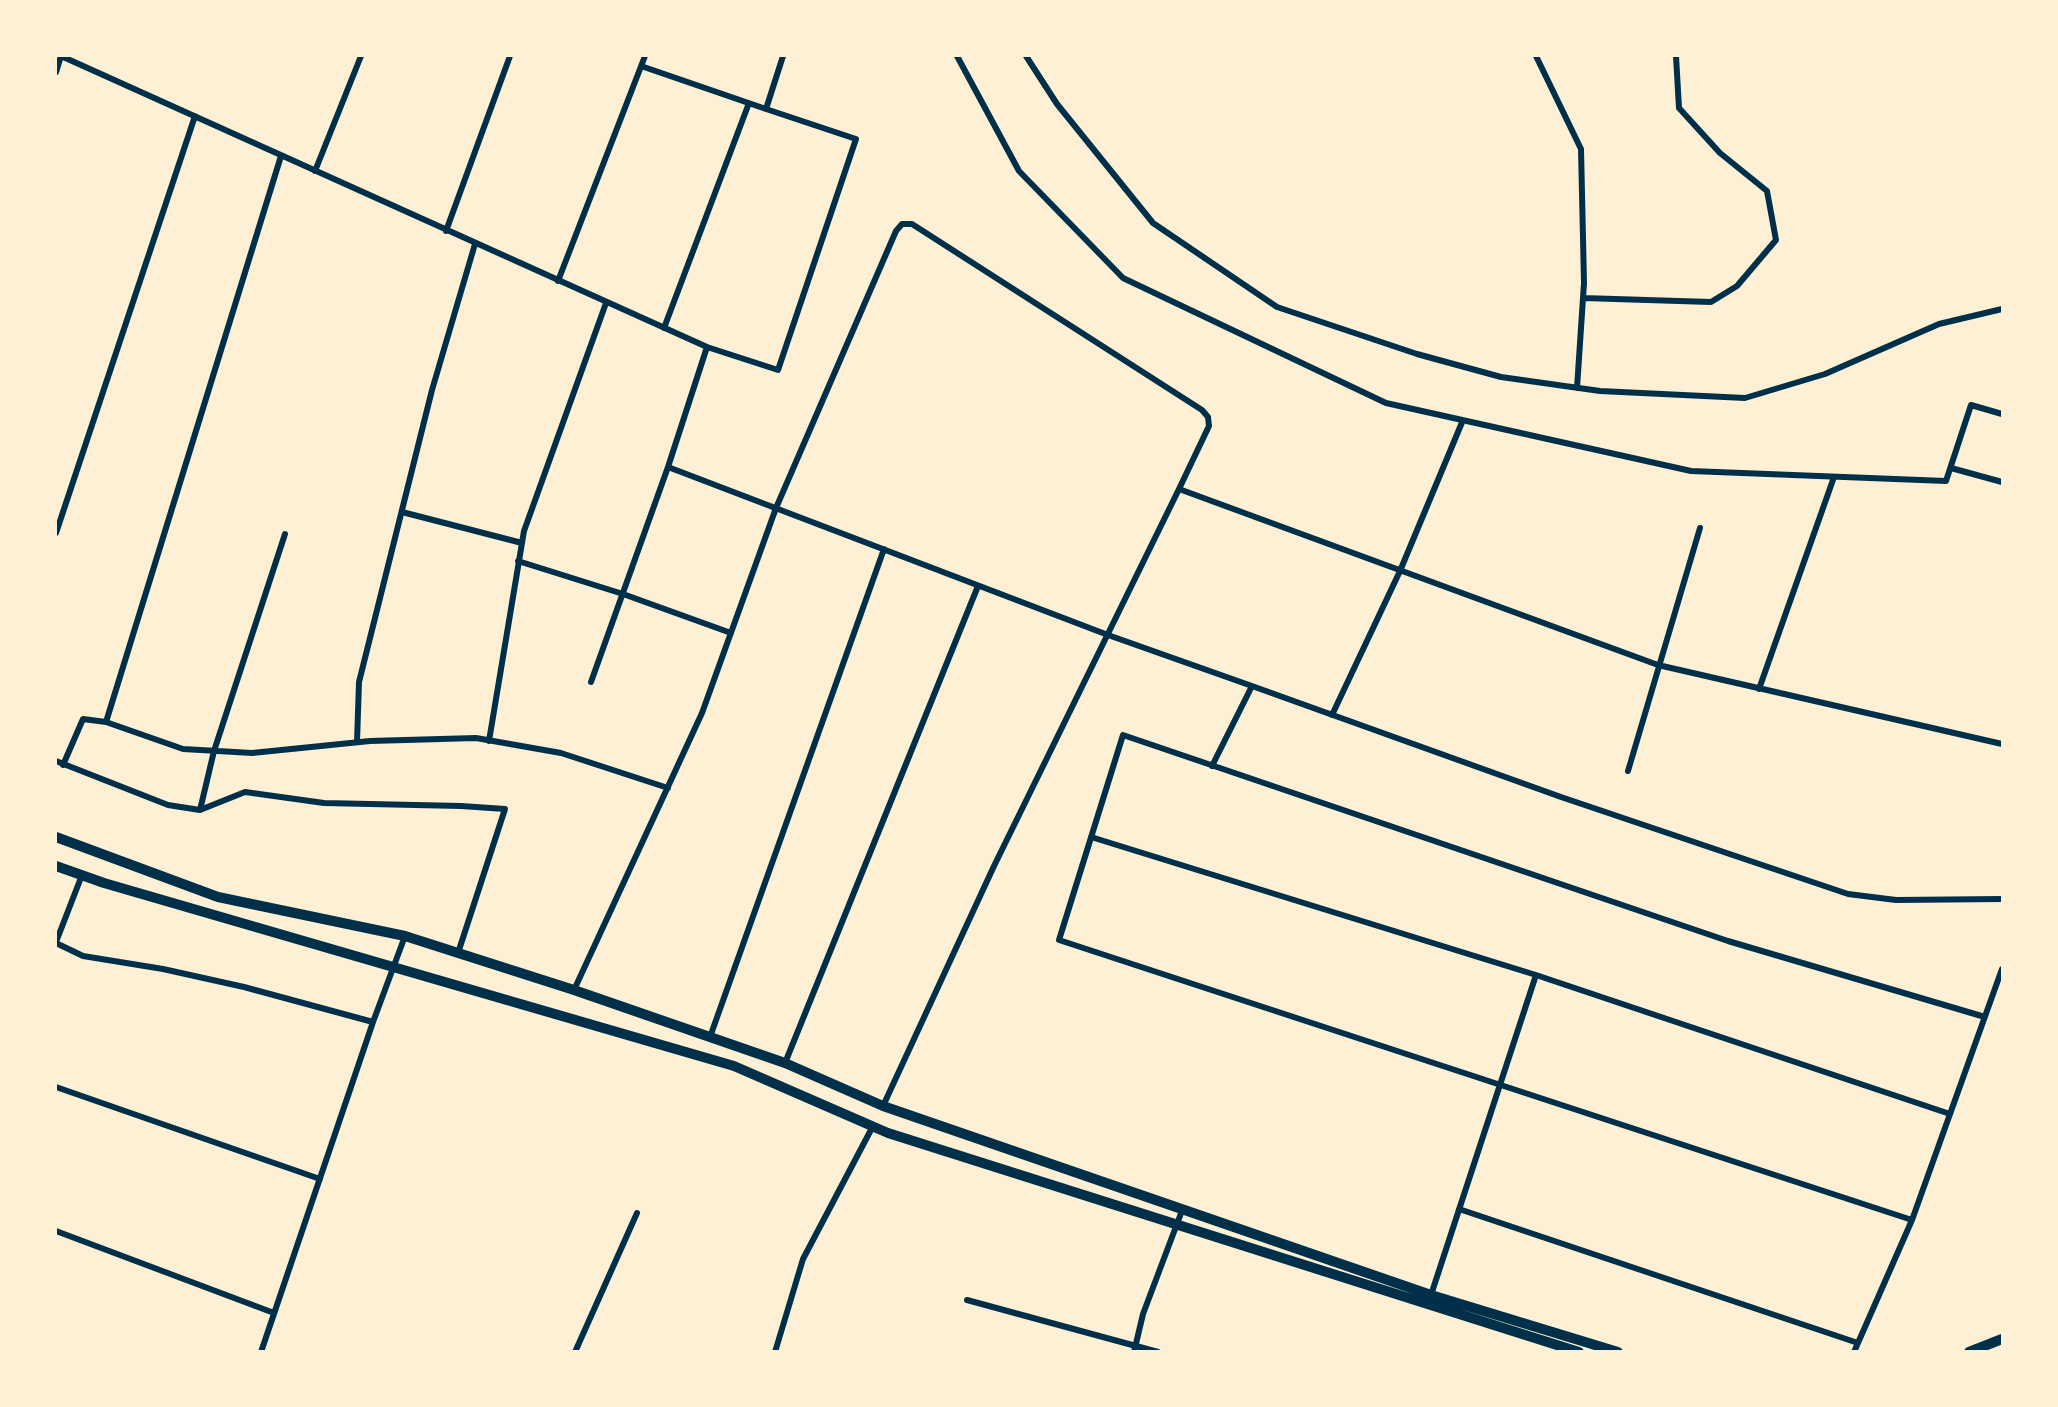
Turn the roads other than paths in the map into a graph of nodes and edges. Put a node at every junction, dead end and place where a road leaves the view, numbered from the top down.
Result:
1 (361, 56) edge
2 (510, 56) edge
3 (645, 56) edge
4 (783, 56) edge
5 (957, 56) edge
6 (1026, 56) edge
7 (1536, 56) edge
8 (1676, 56) edge
9 (641, 66) junction
10 (56, 72) edge
11 (749, 103) junction
12 (766, 109) junction
13 (195, 116) junction
14 (281, 156) junction
15 (315, 171) junction
16 (446, 231) junction
17 (475, 244) junction
18 (558, 281) junction
19 (1583, 297) junction
20 (606, 303) junction
21 (2002, 309) edge
22 (664, 328) junction
23 (707, 347) junction
24 (1577, 388) junction
25 (2002, 414) edge
26 (1463, 420) junction
27 (668, 467) junction
28 (1950, 468) junction
29 (1834, 477) junction
30 (2002, 482) edge
31 (1179, 489) junction
32 (776, 508) junction
33 (402, 512) junction
34 (1700, 528) dead end
35 (56, 533) edge
36 (285, 534) dead end
37 (522, 543) junction
38 (884, 549) junction
39 (518, 561) junction
40 (1400, 571) junction
41 (978, 586) junction
42 (622, 594) junction
43 (731, 633) junction
44 (1108, 635) junction
45 (1658, 665) junction
46 (591, 682) dead end
47 (1252, 686) junction
48 (1759, 689) junction
49 (1332, 715) junction
50 (105, 722) junction
51 (489, 741) junction
52 (357, 742) junction
53 (2002, 744) edge
54 (214, 751) junction
55 (56, 760) edge
56 (63, 765) junction
57 (1212, 766) junction
58 (1628, 771) dead end
59 (668, 788) junction
60 (200, 810) junction
61 (56, 837) edge
62 (1091, 837) junction
63 (56, 866) edge
64 (82, 875) junction
65 (2002, 898) edge
66 (405, 936) junction
67 (56, 942) edge
68 (458, 954) junction
69 (393, 966) junction
70 (2002, 969) edge
71 (1536, 975) junction
72 (574, 990) junction
73 (1985, 1017) junction
74 (372, 1022) junction
75 (710, 1037) junction
76 (785, 1063) junction
77 (1500, 1086) junction
78 (56, 1087) edge
79 (883, 1106) junction
80 (1950, 1114) junction
81 (873, 1126) junction
82 (320, 1179) junction
83 (1183, 1208) junction
84 (1459, 1209) junction
85 (637, 1214) dead end
86 (1912, 1220) junction
87 (1178, 1224) junction
88 (56, 1231) edge
89 (1431, 1295) junction
90 (967, 1300) dead end
91 (274, 1313) junction
92 (2002, 1339) edge
93 (1858, 1344) junction
94 (1135, 1349) edge
95 (261, 1352) edge
96 (575, 1352) edge
97 (776, 1352) edge
98 (1158, 1352) edge
99 (1579, 1352) edge
100 (1618, 1352) edge
101 (1854, 1352) edge
102 (1969, 1352) edge

1 - 15 street
2 - 16 street
3 - 9 street
4 - 12 street
5 - 26 street
6 - 24 street
7 - 19 street
8 - 19 street
9 - 11 street
9 - 18 street
10 - 13 street
11 - 12 street
11 - 22 street
12 - 23 street
13 - 14 street
13 - 35 street
14 - 15 street
14 - 50 street
15 - 16 street
16 - 17 street
17 - 18 street
17 - 33 street
18 - 20 street
19 - 24 street
20 - 22 street
20 - 37 street
21 - 24 street
22 - 23 street
23 - 27 street
25 - 28 street
26 - 29 street
26 - 40 street
27 - 32 street
27 - 42 street
28 - 29 street
28 - 30 street
29 - 48 street
31 - 32 street
31 - 40 street
31 - 44 street
32 - 38 street
32 - 43 street
33 - 37 street
33 - 52 street
34 - 45 street
36 - 54 street
37 - 39 street
38 - 41 street
38 - 75 street
39 - 42 street
39 - 51 street
40 - 45 street
40 - 49 street
41 - 44 street
41 - 76 street
42 - 43 street
42 - 46 street
43 - 59 street
44 - 47 street
44 - 79 street
45 - 48 street
45 - 58 street
47 - 49 street
47 - 57 street
48 - 53 street
49 - 65 street
50 - 54 street
50 - 56 street
51 - 52 street
51 - 59 street
52 - 54 street
54 - 60 street
55 - 56 street
56 - 60 street
57 - 62 street
57 - 73 street
59 - 72 street
60 - 68 street
61 - 66 street
62 - 71 street
62 - 77 street
63 - 64 street
64 - 67 street
64 - 69 street
66 - 68 street
66 - 69 street
67 - 74 street
68 - 72 street
69 - 74 street
69 - 81 street
70 - 73 street
71 - 77 street
71 - 80 street
72 - 75 street
73 - 80 street
74 - 82 street
75 - 76 street
76 - 79 street
77 - 84 street
77 - 86 street
78 - 82 street
79 - 83 street
80 - 86 street
81 - 87 street
81 - 97 street
82 - 91 street
83 - 87 street
83 - 89 street
84 - 89 street
84 - 93 street
85 - 96 street
86 - 93 street
87 - 94 street
87 - 99 street
88 - 91 street
89 - 100 street
90 - 94 street
91 - 95 street
92 - 102 street
93 - 101 street
94 - 98 street

